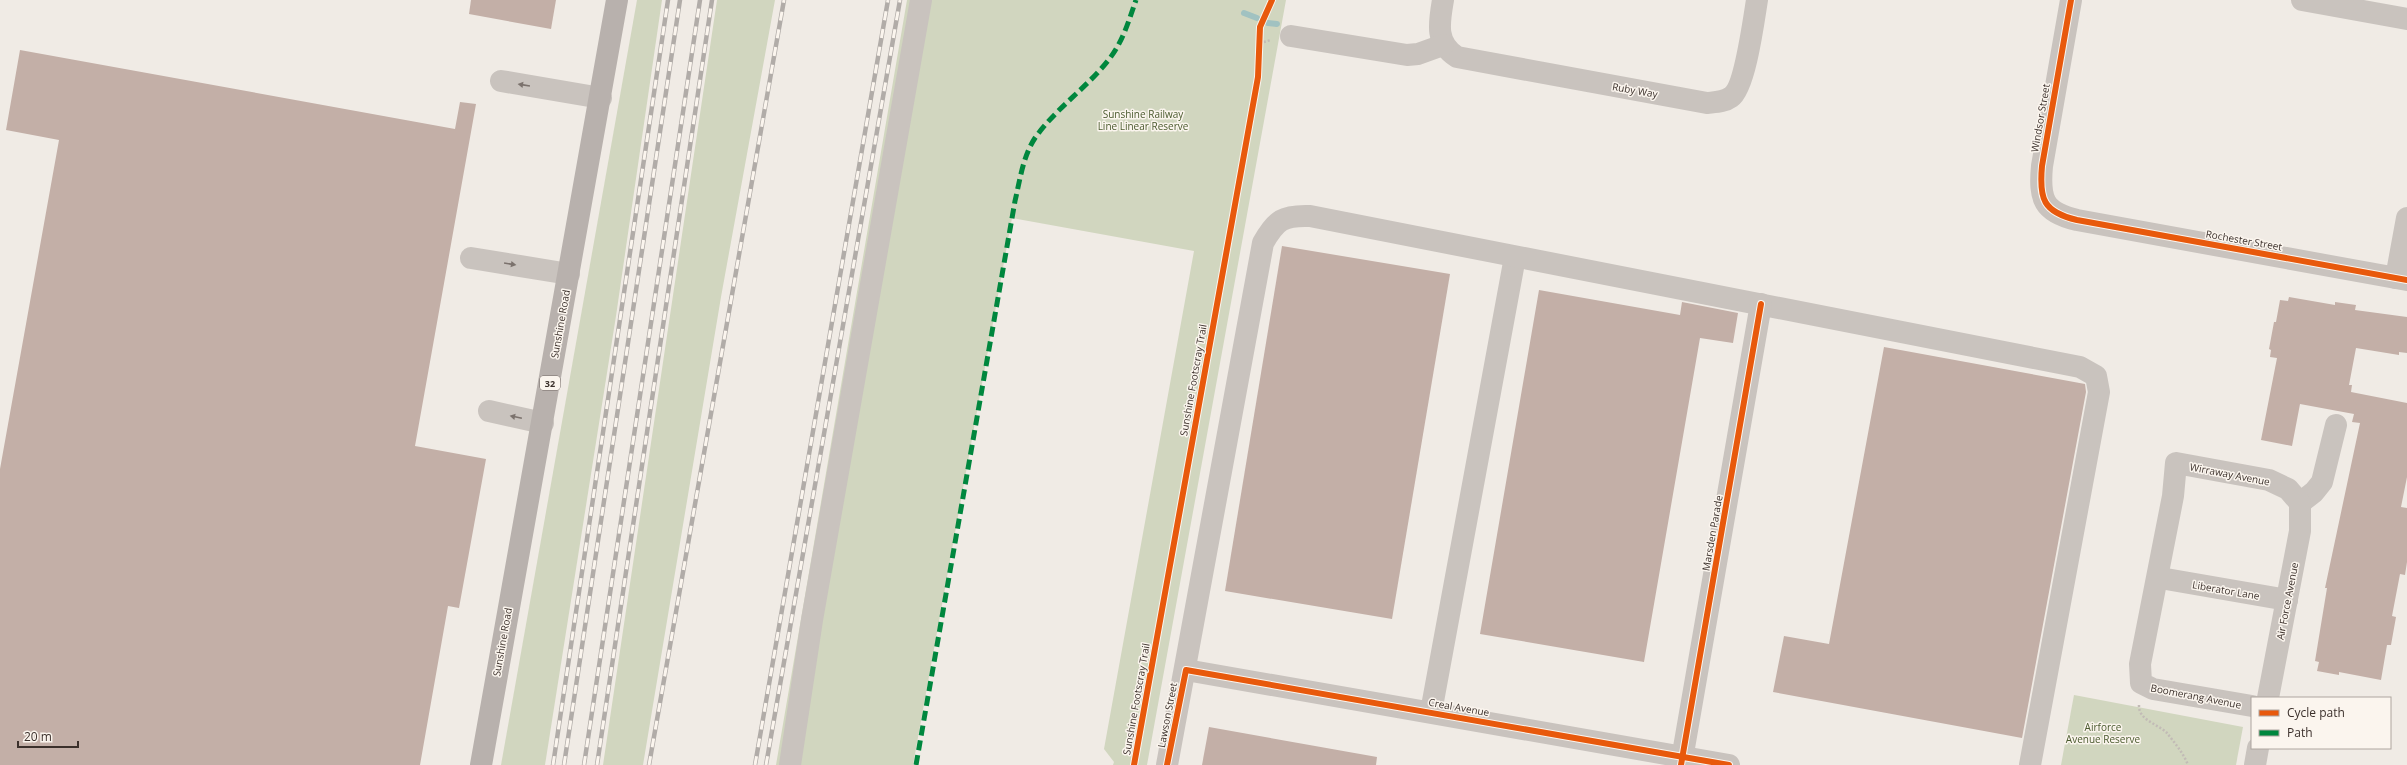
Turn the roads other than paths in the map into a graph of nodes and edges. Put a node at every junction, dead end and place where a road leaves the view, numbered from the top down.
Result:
1 (617, 0) edge
2 (921, 0) edge
3 (1443, 0) edge
4 (1757, 0) edge
5 (2071, 0) edge
6 (2302, 0) edge
7 (2407, 19) edge
8 (1291, 36) dead end
9 (1443, 45) junction
10 (501, 82) dead end
11 (601, 98) junction
12 (2407, 218) edge
13 (2077, 220) joint
14 (1515, 256) junction
15 (471, 258) dead end
16 (569, 274) junction
17 (2402, 279) edge
18 (1761, 304) junction
19 (489, 411) dead end
20 (543, 423) junction
21 (2336, 425) dead end
22 (2300, 503) junction
23 (2166, 580) dead end
24 (2287, 600) junction
25 (1186, 670) junction
26 (2142, 684) joint
27 (2268, 697) edge
28 (2251, 706) edge
29 (1431, 712) junction
30 (2258, 749) edge
31 (1681, 761) edge
32 (480, 765) edge
33 (790, 765) edge
34 (1167, 765) edge
35 (1729, 765) edge
36 (2030, 765) edge
37 (2255, 765) edge

1 - 11 main road, Sunshine Road / 32
2 - 33 street
3 - 9 street
4 - 9 street, Ruby Way
5 - 13 street, Windsor Street
6 - 7 street
8 - 9 street
11 -> 10 street
11 - 16 main road, Sunshine Road / 32
12 - 17 street
13 - 17 street, Rochester Street
14 - 18 street, Lawson Street
14 - 25 street, Lawson Street
14 - 29 street
15 -> 16 street
16 - 20 main road, Sunshine Road / 32
18 - 31 street, Marsden Parade
18 - 36 street, Lawson Street
20 -> 19 street
20 - 32 main road, Sunshine Road / 32
21 - 22 street
22 - 24 street, Air Force Avenue
22 - 26 street, Wirraway Avenue
23 - 24 street, Liberator Lane
24 - 27 street, Air Force Avenue
25 - 29 street, Creal Avenue
25 - 34 street, Lawson Street
26 - 28 street, Boomerang Avenue
29 - 31 street, Creal Avenue
30 - 37 street
31 - 35 street, Creal Avenue

